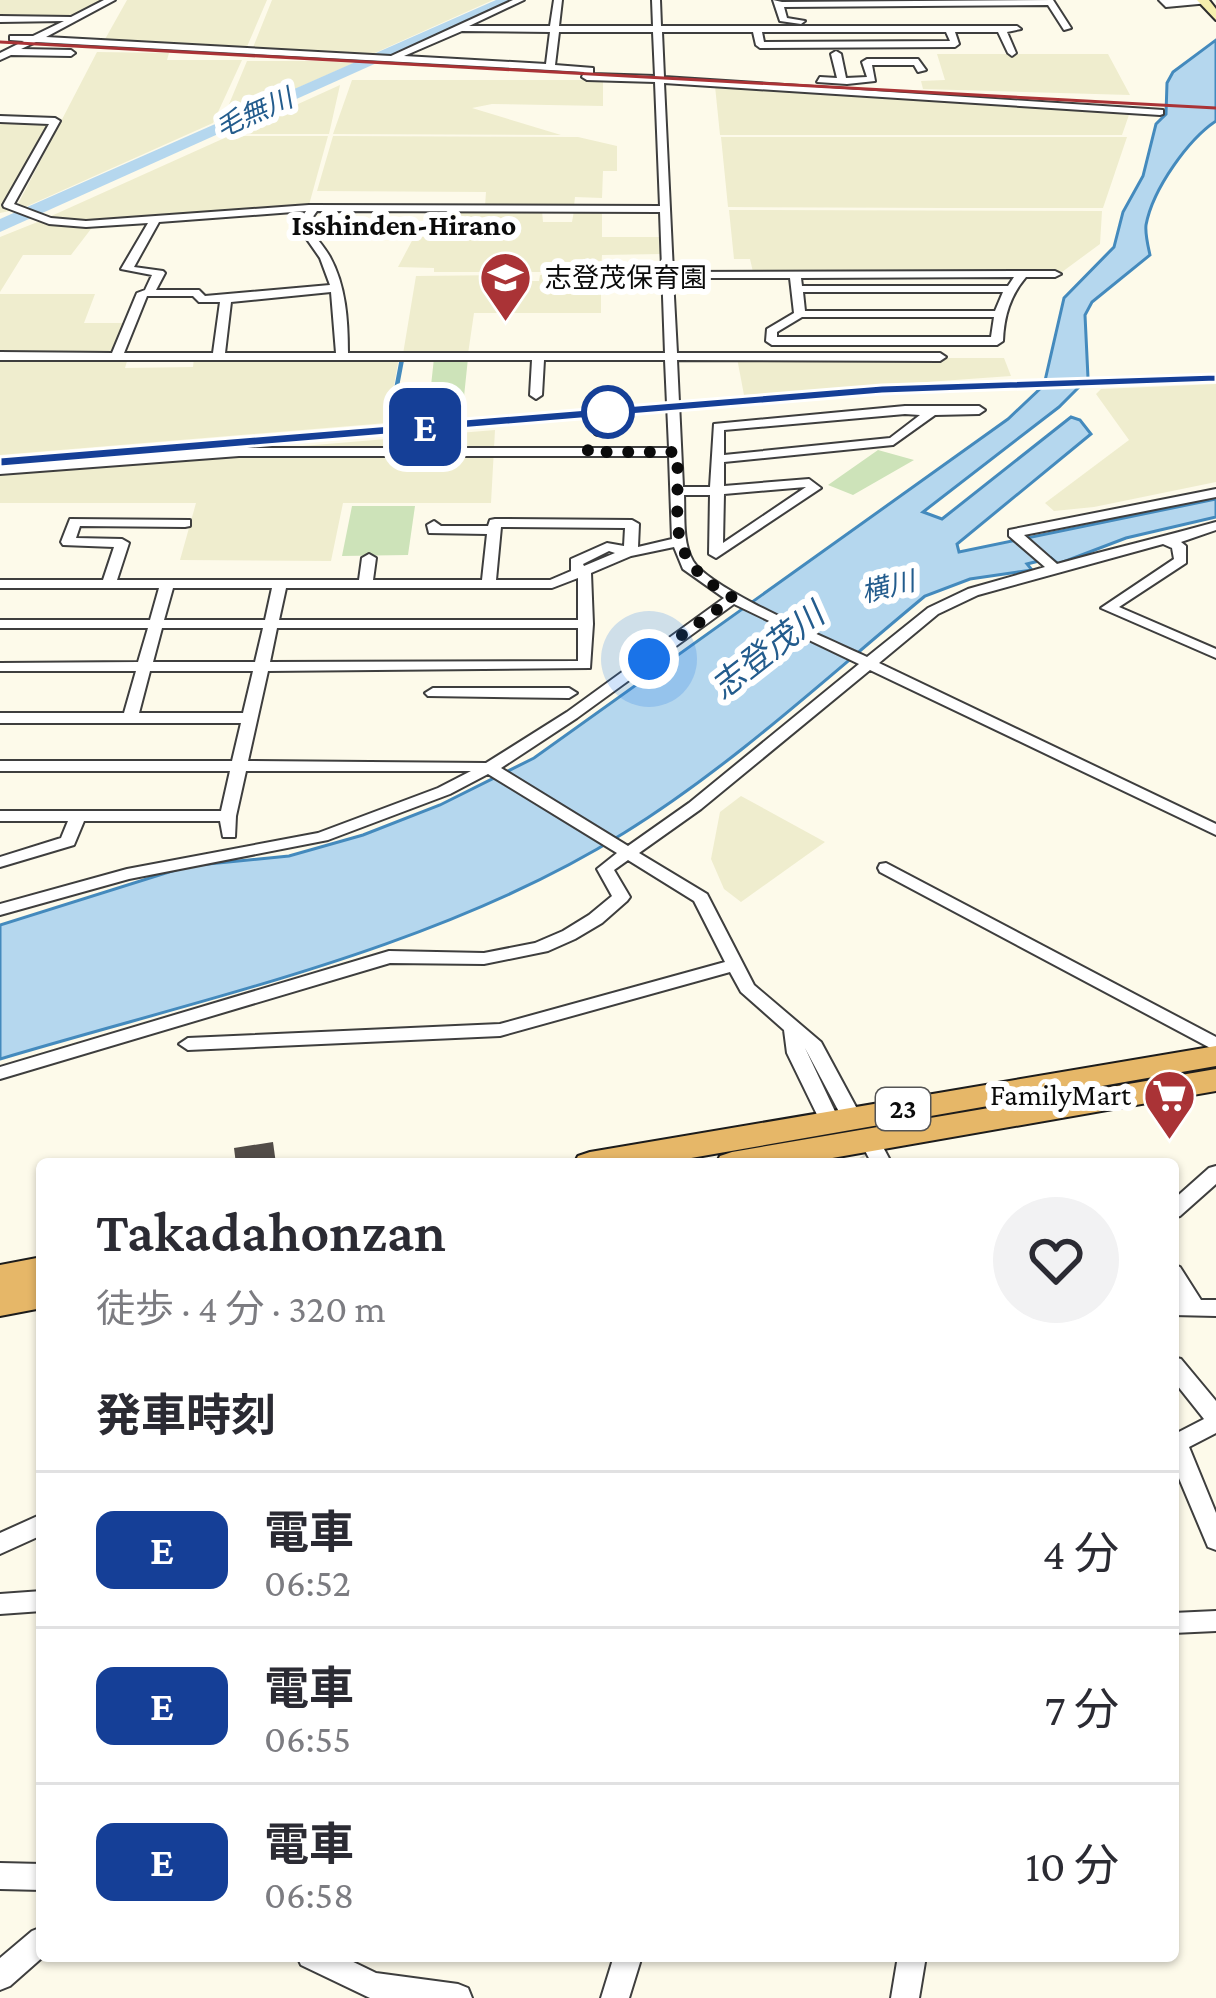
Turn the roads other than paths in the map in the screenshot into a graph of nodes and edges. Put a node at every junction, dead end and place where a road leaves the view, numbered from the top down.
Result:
1 (111, 0) edge
2 (520, 0) edge
3 (558, 0) edge
4 (656, 0) edge
5 (1163, 0) edge
6 (1050, 1) edge
7 (888, 2) edge
8 (999, 2) edge
9 (1204, 2) edge
10 (778, 3) edge
11 (584, 10) dead end
12 (511, 12) dead end
13 (1216, 17) edge
14 (72, 18) junction
15 (0, 19) edge
16 (1010, 19) junction
17 (896, 20) junction
18 (465, 28) dead end
19 (483, 28) junction
20 (510, 28) junction
21 (1067, 28) dead end
22 (556, 29) junction
23 (584, 29) junction
24 (658, 29) junction
25 (1001, 29) junction
26 (757, 30) junction
27 (950, 30) junction
28 (13, 38) dead end
29 (31, 40) junction
30 (71, 53) dead end
31 (1012, 53) dead end
32 (836, 54) dead end
33 (5, 55) edge
34 (390, 58) junction
35 (473, 63) junction
36 (550, 67) junction
37 (660, 78) junction
38 (867, 78) junction
39 (731, 81) junction
40 (842, 81) junction
41 (1160, 112) dead end
42 (0, 119) edge
43 (665, 208) junction
44 (313, 209) junction
45 (155, 218) junction
46 (1022, 274) junction
47 (1055, 274) dead end
48 (668, 275) junction
49 (796, 282) junction
50 (333, 288) junction
51 (1009, 289) junction
52 (149, 293) junction
53 (226, 298) junction
54 (800, 314) junction
55 (998, 314) junction
56 (0, 356) edge
57 (118, 356) junction
58 (219, 356) junction
59 (342, 356) junction
60 (538, 356) junction
61 (672, 356) junction
62 (940, 357) dead end
63 (536, 395) dead end
64 (980, 410) dead end
65 (926, 412) junction
66 (677, 452) junction
67 (719, 459) junction
68 (0, 470) edge
69 (679, 491) junction
70 (717, 491) junction
71 (1216, 493) edge
72 (184, 524) dead end
73 (1216, 526) edge
74 (494, 530) junction
75 (442, 531) dead end
76 (1173, 540) junction
77 (679, 542) junction
78 (631, 552) junction
79 (716, 554) junction
80 (369, 558) dead end
81 (692, 570) junction
82 (1057, 571) junction
83 (585, 574) junction
84 (0, 584) edge
85 (109, 584) junction
86 (167, 584) junction
87 (280, 584) junction
88 (366, 584) junction
89 (489, 584) junction
90 (736, 600) junction
91 (271, 624) junction
92 (586, 624) junction
93 (0, 625) edge
94 (156, 625) junction
95 (1216, 654) edge
96 (865, 663) junction
97 (488, 665) junction
98 (261, 666) junction
99 (0, 667) edge
100 (144, 668) junction
101 (433, 693) dead end
102 (485, 693) junction
103 (569, 693) dead end
104 (0, 718) edge
105 (130, 718) junction
106 (250, 718) junction
107 (0, 766) edge
108 (239, 766) junction
109 (491, 770) junction
110 (0, 816) edge
111 (78, 816) junction
112 (1216, 830) edge
113 (628, 853) junction
114 (0, 862) edge
115 (886, 868) dead end
116 (0, 910) edge
117 (736, 965) junction
118 (188, 1044) dead end
119 (1216, 1045) edge
120 (1216, 1056) edge
121 (0, 1073) edge
122 (1216, 1080) edge
123 (856, 1142) edge
124 (663, 1158) edge
125 (766, 1158) edge
126 (1216, 1173) edge
127 (1179, 1206) edge
128 (36, 1271) edge
129 (0, 1278) edge
130 (36, 1296) edge
131 (0, 1303) edge
132 (1179, 1372) edge
133 (1212, 1409) edge
134 (1179, 1439) edge
135 (1179, 1455) edge
136 (36, 1527) edge
137 (1216, 1540) edge
138 (0, 1544) edge
139 (36, 1601) edge
140 (0, 1604) edge
141 (1216, 1621) edge
142 (1179, 1623) edge
143 (0, 1876) edge
144 (36, 1877) edge
145 (36, 1945) edge
146 (323, 1962) edge
147 (626, 1962) edge
148 (911, 1962) edge
149 (0, 1976) edge
150 (458, 1998) edge
151 (614, 1998) edge
152 (905, 1998) edge

1 - 14 street
2 - 34 street
3 - 22 street
4 - 24 street
5 - 9 street
6 - 8 street
6 - 21 street
7 - 8 street
7 - 10 street
7 - 17 street
8 - 16 street
9 - 13 main road
10 - 17 street
11 - 23 street
12 - 20 street
14 - 15 street
14 - 29 street
16 - 17 street
16 - 25 street
18 - 19 street
19 - 20 street
19 - 35 street
20 - 22 street
22 - 23 street
22 - 36 street
23 - 24 street
24 - 26 street
24 - 37 street
25 - 27 street
25 - 31 street
26 - 27 street
26 - 27 street
28 - 29 street
29 - 33 street
29 - 34 street
30 - 33 street
32 - 40 street
34 - 35 street
35 - 36 street
36 - 37 street
37 - 39 street
37 - 43 street
38 - 38 street
38 - 40 street
39 - 40 street
39 - 41 street
42 - 45 street
43 - 44 street
43 - 48 street
44 - 45 street
44 - 50 street
45 - 52 street
46 - 47 street
46 - 49 street
46 - 51 street
48 - 49 street
48 - 61 street
49 - 51 street
49 - 54 street
50 - 53 street
50 - 59 street
51 - 55 street
52 - 53 street
52 - 57 street
53 - 58 street
54 - 55 street
54 - 55 street
56 - 57 street
57 - 58 street
58 - 59 street
59 - 60 street
60 - 61 street
60 - 63 street
61 - 62 street
61 - 66 street
64 - 65 street
65 - 67 street
65 - 67 street
66 - 68 street
66 - 69 street
67 - 70 street
69 - 70 street
69 - 77 street
70 - 79 street
70 - 79 street
71 - 82 street
72 - 85 street
73 - 76 street
74 - 75 street
74 - 78 street
74 - 89 street
76 - 82 street
76 - 95 street
77 - 78 street
77 - 81 street
78 - 83 street
79 - 81 street
80 - 88 street
81 - 90 street
82 - 96 street
83 - 89 street
83 - 92 street
84 - 85 street
85 - 86 street
86 - 87 street
86 - 94 street
87 - 88 street
87 - 91 street
88 - 89 street
90 - 96 street
90 - 109 street
91 - 92 street
91 - 94 street
91 - 98 street
92 - 97 street
93 - 94 street
94 - 100 street
96 - 112 street
96 - 113 street
97 - 98 street
97 - 102 street
98 - 100 street
98 - 106 street
99 - 100 street
100 - 105 street
101 - 102 street
102 - 103 street
104 - 105 street
105 - 106 street
106 - 108 street
107 - 108 street
108 - 109 street
108 - 111 street
109 - 113 street
109 - 116 street
110 - 111 street
111 - 114 street
113 - 117 street
113 - 121 street
115 - 119 street
117 - 118 street
117 - 123 street
120 - 123 highway, 23
122 - 123 highway, 23
123 - 124 highway, 23
123 - 125 highway, 23
126 - 127 street
128 - 129 highway
130 - 131 highway
132 - 133 street
133 - 134 street
135 - 137 street
136 - 138 street
139 - 140 street
141 - 142 street
143 - 144 street
145 - 149 street
146 - 150 street
147 - 151 street
148 - 152 street

